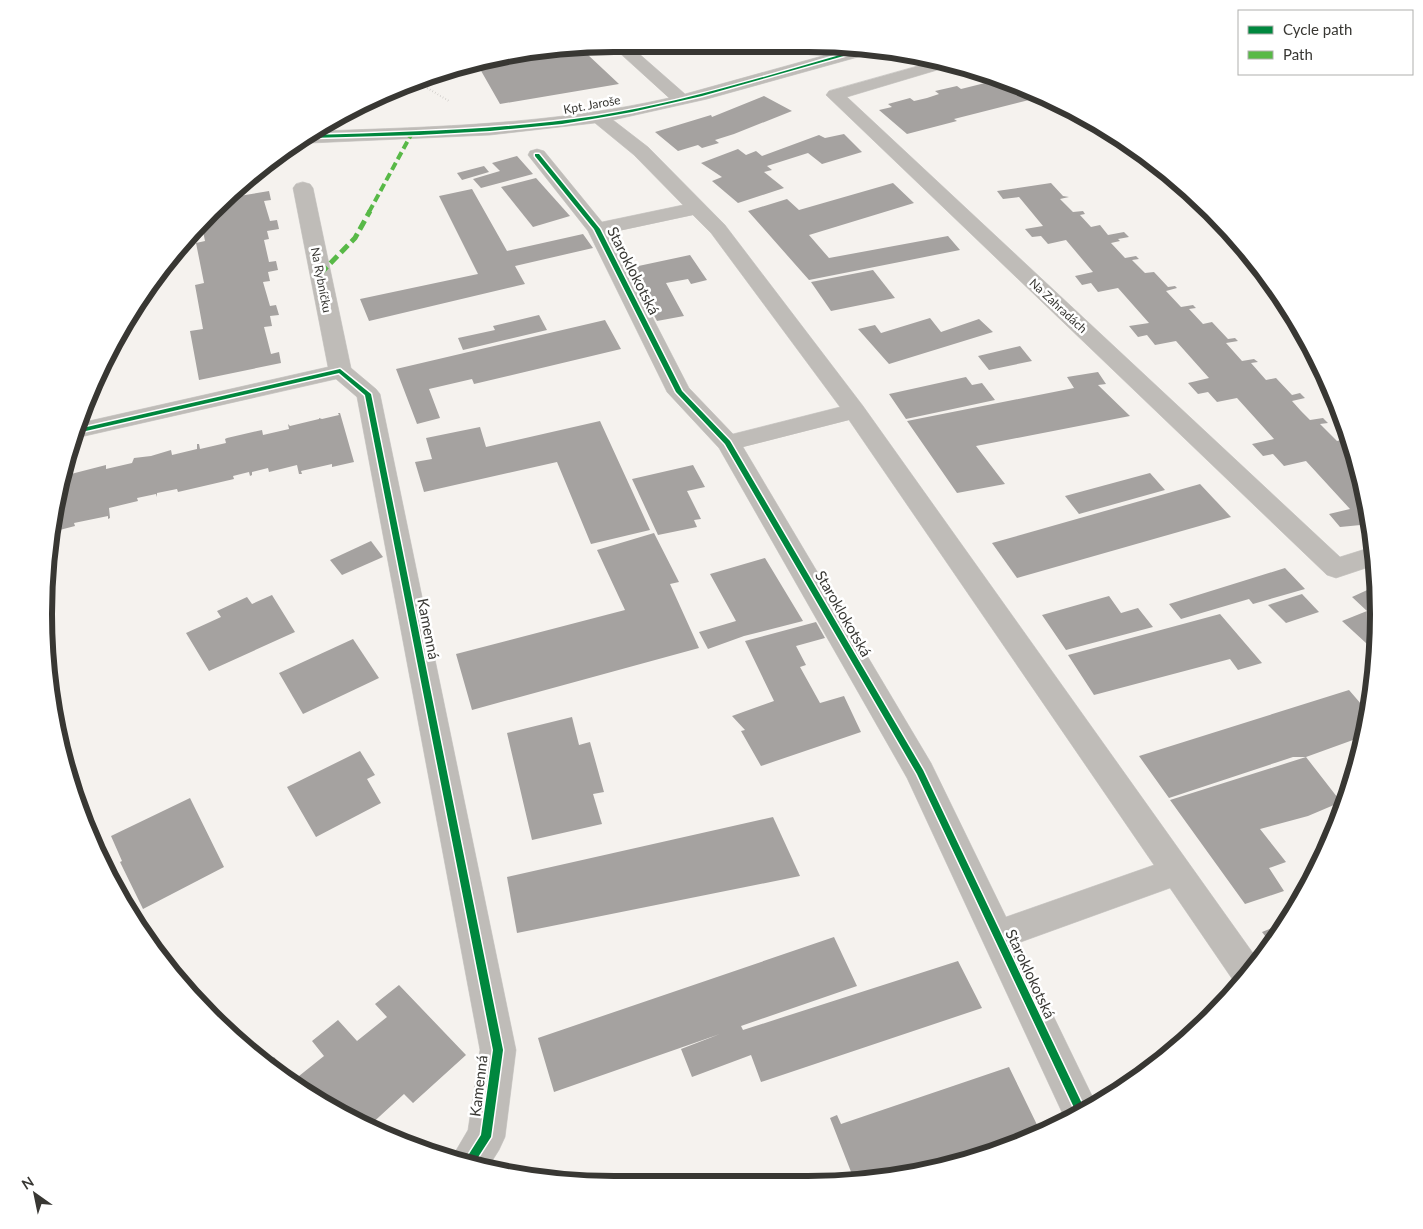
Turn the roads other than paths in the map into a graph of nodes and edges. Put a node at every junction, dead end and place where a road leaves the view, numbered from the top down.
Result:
1 (627, 52) edge
2 (837, 54) edge
3 (935, 67) edge
4 (681, 99) junction
5 (451, 108) road end
6 (599, 117) junction
7 (549, 124) junction
8 (319, 137) edge
9 (537, 155) dead end
10 (303, 188) dead end
11 (698, 208) junction
12 (597, 229) junction
13 (340, 371) junction
14 (855, 411) junction
15 (84, 430) edge
16 (728, 444) junction
17 (1367, 558) edge
18 (1176, 872) junction
19 (997, 935) junction
20 (1244, 969) edge
21 (1079, 1107) edge
22 (472, 1158) edge

1 - 4 street
2 - 4 street, Kpt. Jaroše
3 - 17 street, Na Zahradách
4 - 6 street, Kpt. Jaroše
5 - 7 street
6 - 7 street, Kpt. Jaroše
6 - 11 street
7 - 8 street, Kpt. Jaroše
9 - 12 street, Staroklokotská
10 - 13 street, Na Rybníčku
11 - 12 street, Staroklokotská
11 - 14 street
12 - 16 street, Staroklokotská
13 - 15 street
13 - 22 street, Kamenná
14 - 16 street
14 - 18 street
16 - 19 street, Staroklokotská
18 - 19 street, Staroklokotská
18 - 20 street
19 - 21 street, Staroklokotská

